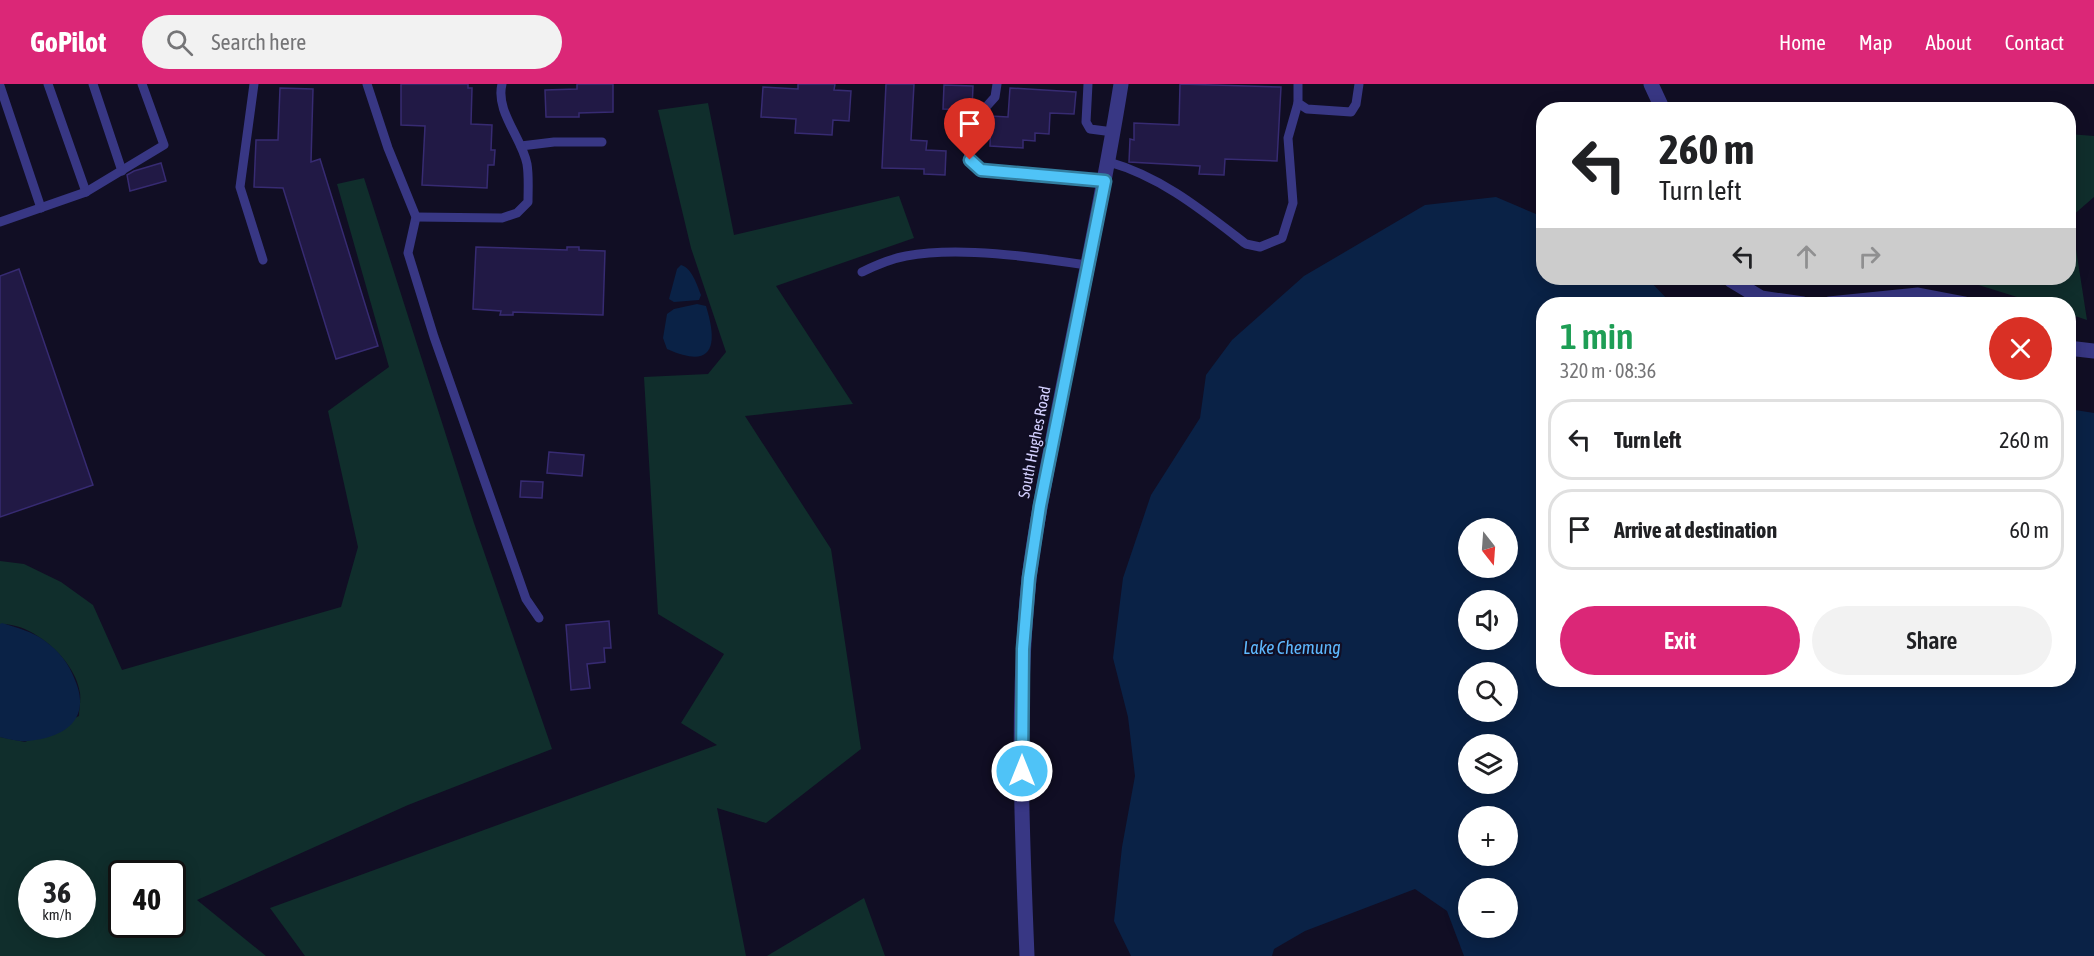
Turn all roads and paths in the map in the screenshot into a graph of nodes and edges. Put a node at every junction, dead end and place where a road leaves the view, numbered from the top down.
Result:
1 (48, 84) edge
2 (93, 84) edge
3 (142, 84) edge
4 (254, 84) edge
5 (367, 84) edge
6 (502, 84) edge
7 (997, 84) edge
8 (1088, 84) edge
9 (1121, 84) edge
10 (1298, 84) edge
11 (1359, 84) edge
12 (1651, 84) edge
13 (0, 86) edge
14 (1659, 102) edge
15 (1298, 103) junction
16 (1113, 132) junction
17 (602, 142) dead end
18 (521, 146) junction
19 (1109, 162) junction
20 (122, 171) junction
21 (1105, 181) junction
22 (86, 192) junction
23 (42, 208) junction
24 (416, 217) junction
25 (0, 222) edge
26 (263, 260) dead end
27 (1087, 265) junction
28 (862, 272) dead end
29 (1739, 285) edge
30 (1759, 297) edge
31 (1898, 297) edge
32 (1928, 297) edge
33 (2076, 349) edge
34 (2094, 351) edge
35 (539, 618) dead end
36 (1027, 956) edge

1 - 22 lane
2 - 20 lane
3 - 20 lane
4 - 26 lane
5 - 24 lane
6 - 18 lane
7 - 21 lane
8 - 16 lane
9 - 16 street, South Hughes Road
10 - 15 lane
11 - 15 lane
12 - 14 street
13 - 23 lane
15 - 19 lane
16 - 19 street, South Hughes Road
17 - 18 lane
18 - 24 lane
19 - 21 street, South Hughes Road
20 - 22 lane
21 - 27 street, South Hughes Road
22 - 23 lane
23 - 25 lane
24 - 35 lane
27 - 28 lane
27 - 36 street, South Hughes Road
29 - 30 street
31 - 32 street
33 - 34 street

